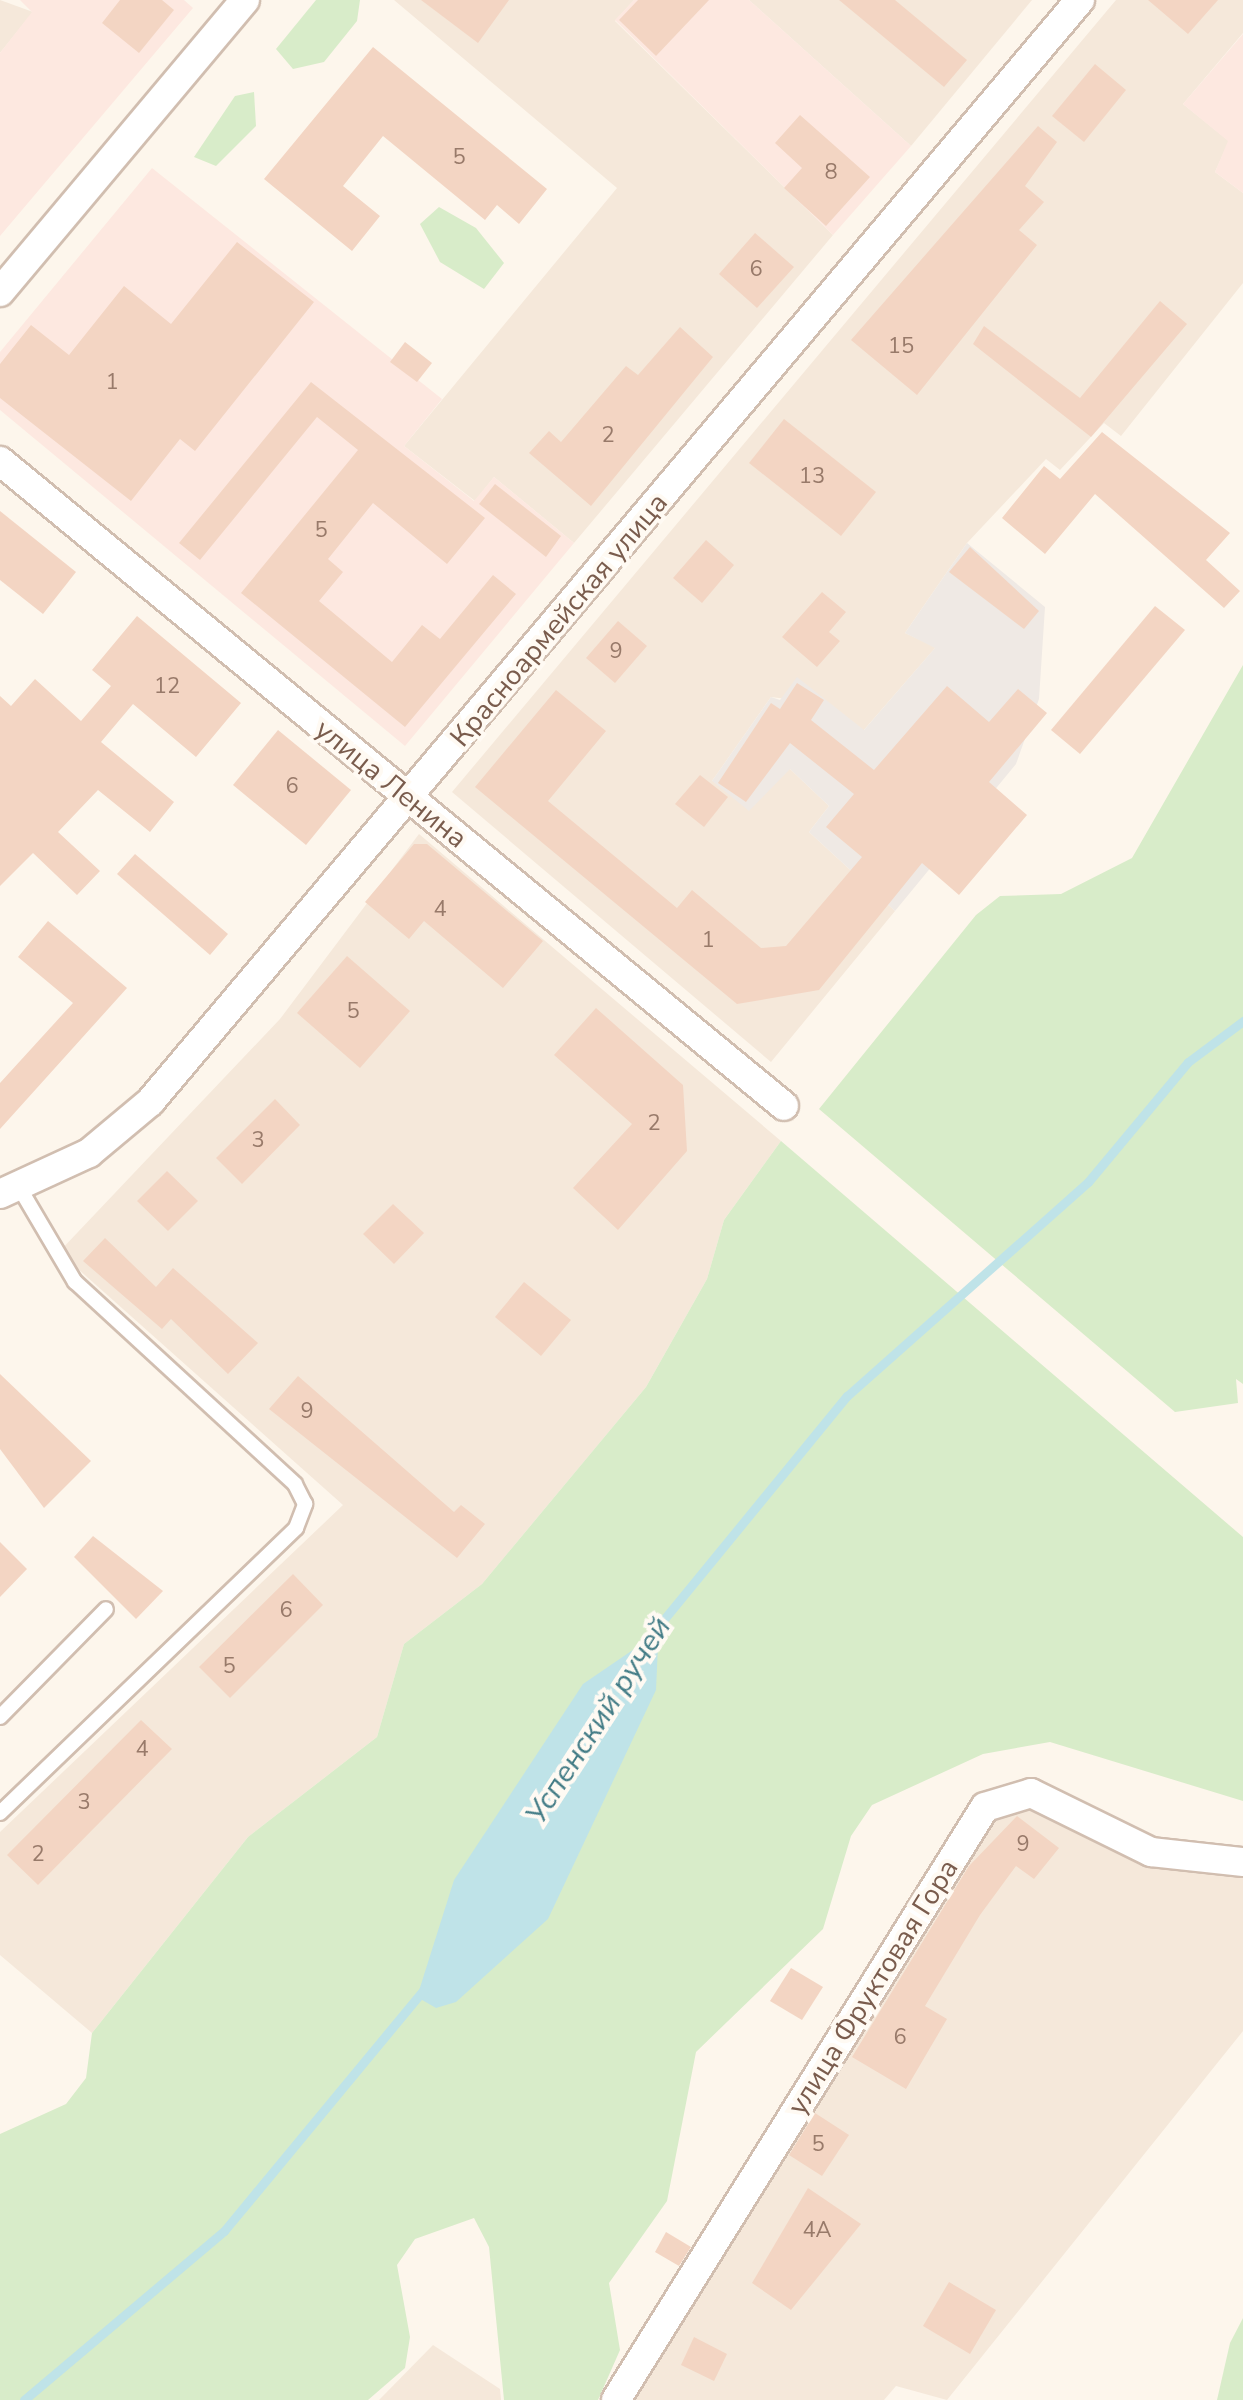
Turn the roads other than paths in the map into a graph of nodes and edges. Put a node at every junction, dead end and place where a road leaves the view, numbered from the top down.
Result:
1 (245, 0) edge
2 (1080, 0) edge
3 (0, 292) edge
4 (0, 461) edge
5 (410, 800) junction
6 (784, 1106) dead end
7 (10, 1190) edge
8 (106, 1608) dead end
9 (0, 1717) edge
10 (0, 1813) edge
11 (1243, 1862) edge
12 (616, 2400) edge

1 - 3 street
2 - 5 street, Красноармейская улица
4 - 5 street, улица Ленина
5 - 6 street, улица Ленина
5 - 7 street, Красноармейская улица
7 - 10 lane
8 - 9 lane
11 - 12 street, улица Фруктовая Гора

